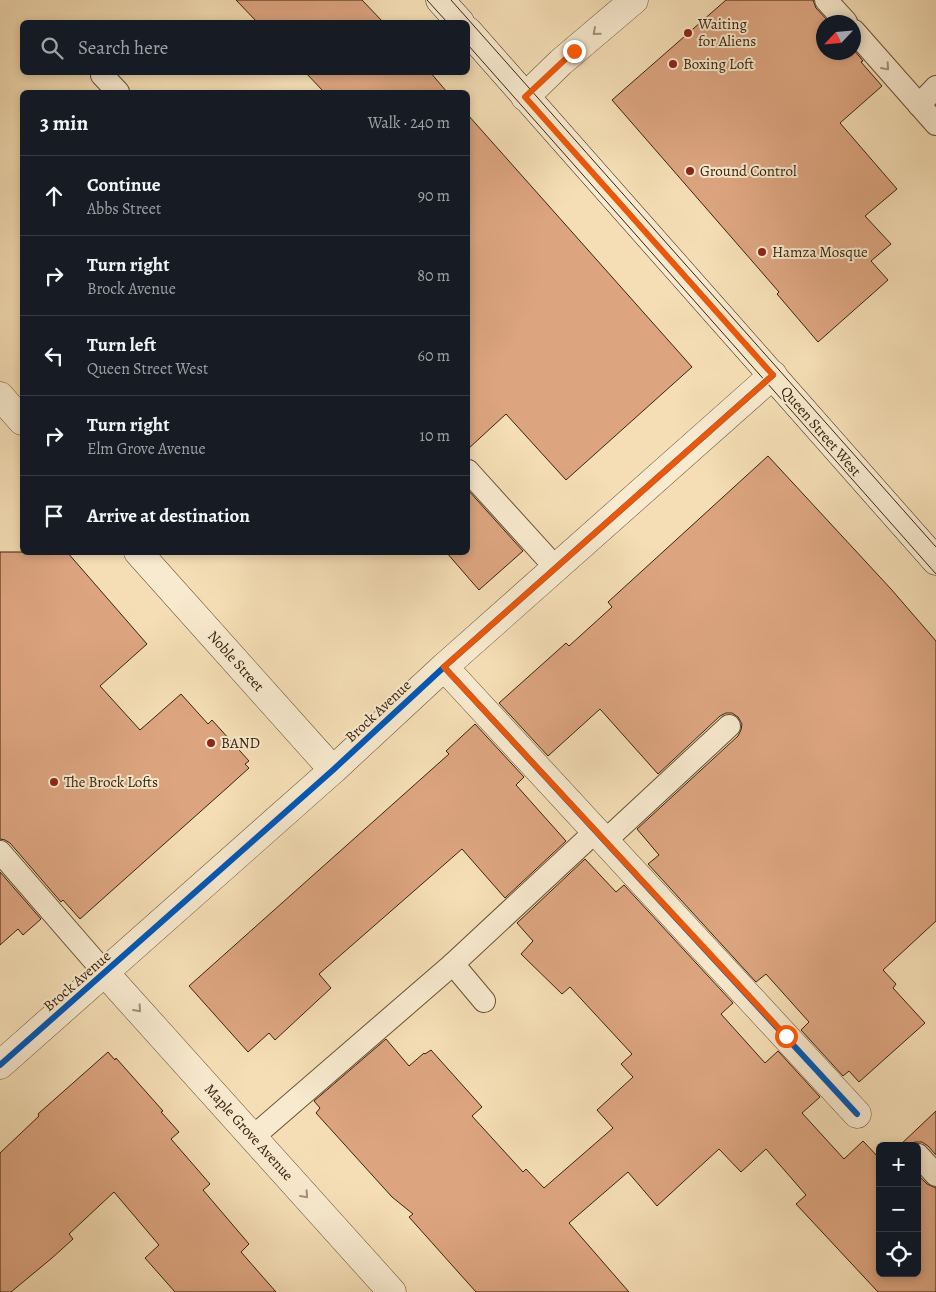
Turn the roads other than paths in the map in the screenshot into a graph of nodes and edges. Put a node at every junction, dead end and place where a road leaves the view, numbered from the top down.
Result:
1 (440, 0) edge
2 (634, 0) edge
3 (826, 0) edge
4 (840, 15) edge
5 (458, 20) edge
6 (470, 34) edge
7 (861, 39) edge
8 (103, 75) edge
9 (936, 87) edge
10 (116, 90) edge
11 (525, 97) junction
12 (919, 105) junction
13 (936, 124) edge
14 (773, 375) junction
15 (0, 396) edge
16 (20, 419) edge
17 (470, 472) edge
18 (141, 555) edge
19 (936, 561) edge
20 (556, 568) junction
21 (444, 667) junction
22 (729, 726) dead end
23 (333, 770) junction
24 (600, 836) junction
25 (0, 852) edge
26 (453, 964) junction
27 (105, 973) junction
28 (484, 1000) dead end
29 (0, 1065) edge
30 (857, 1114) dead end
31 (253, 1137) junction
32 (921, 1158) edge
33 (936, 1175) edge
34 (392, 1292) edge

1 - 5 street
2 -> 11 street
3 - 4 lane
6 - 11 street, Queen Street West
7 -> 12 lane
8 - 10 lane
9 - 12 lane
11 - 14 street, Queen Street West
12 - 13 lane
14 - 19 street, Queen Street West
14 - 20 street, Brock Avenue
15 - 16 street
17 - 20 lane
18 - 23 street, Noble Street
20 - 21 street, Brock Avenue
21 - 23 street, Brock Avenue
21 - 24 street
22 - 24 lane
23 - 27 street, Brock Avenue
24 - 26 lane
24 - 30 street
25 - 27 lane
26 - 28 lane
26 - 31 lane
27 - 29 street, Brock Avenue
27 -> 31 street, Maple Grove Avenue
31 -> 34 street, Maple Grove Avenue
32 - 33 lane

